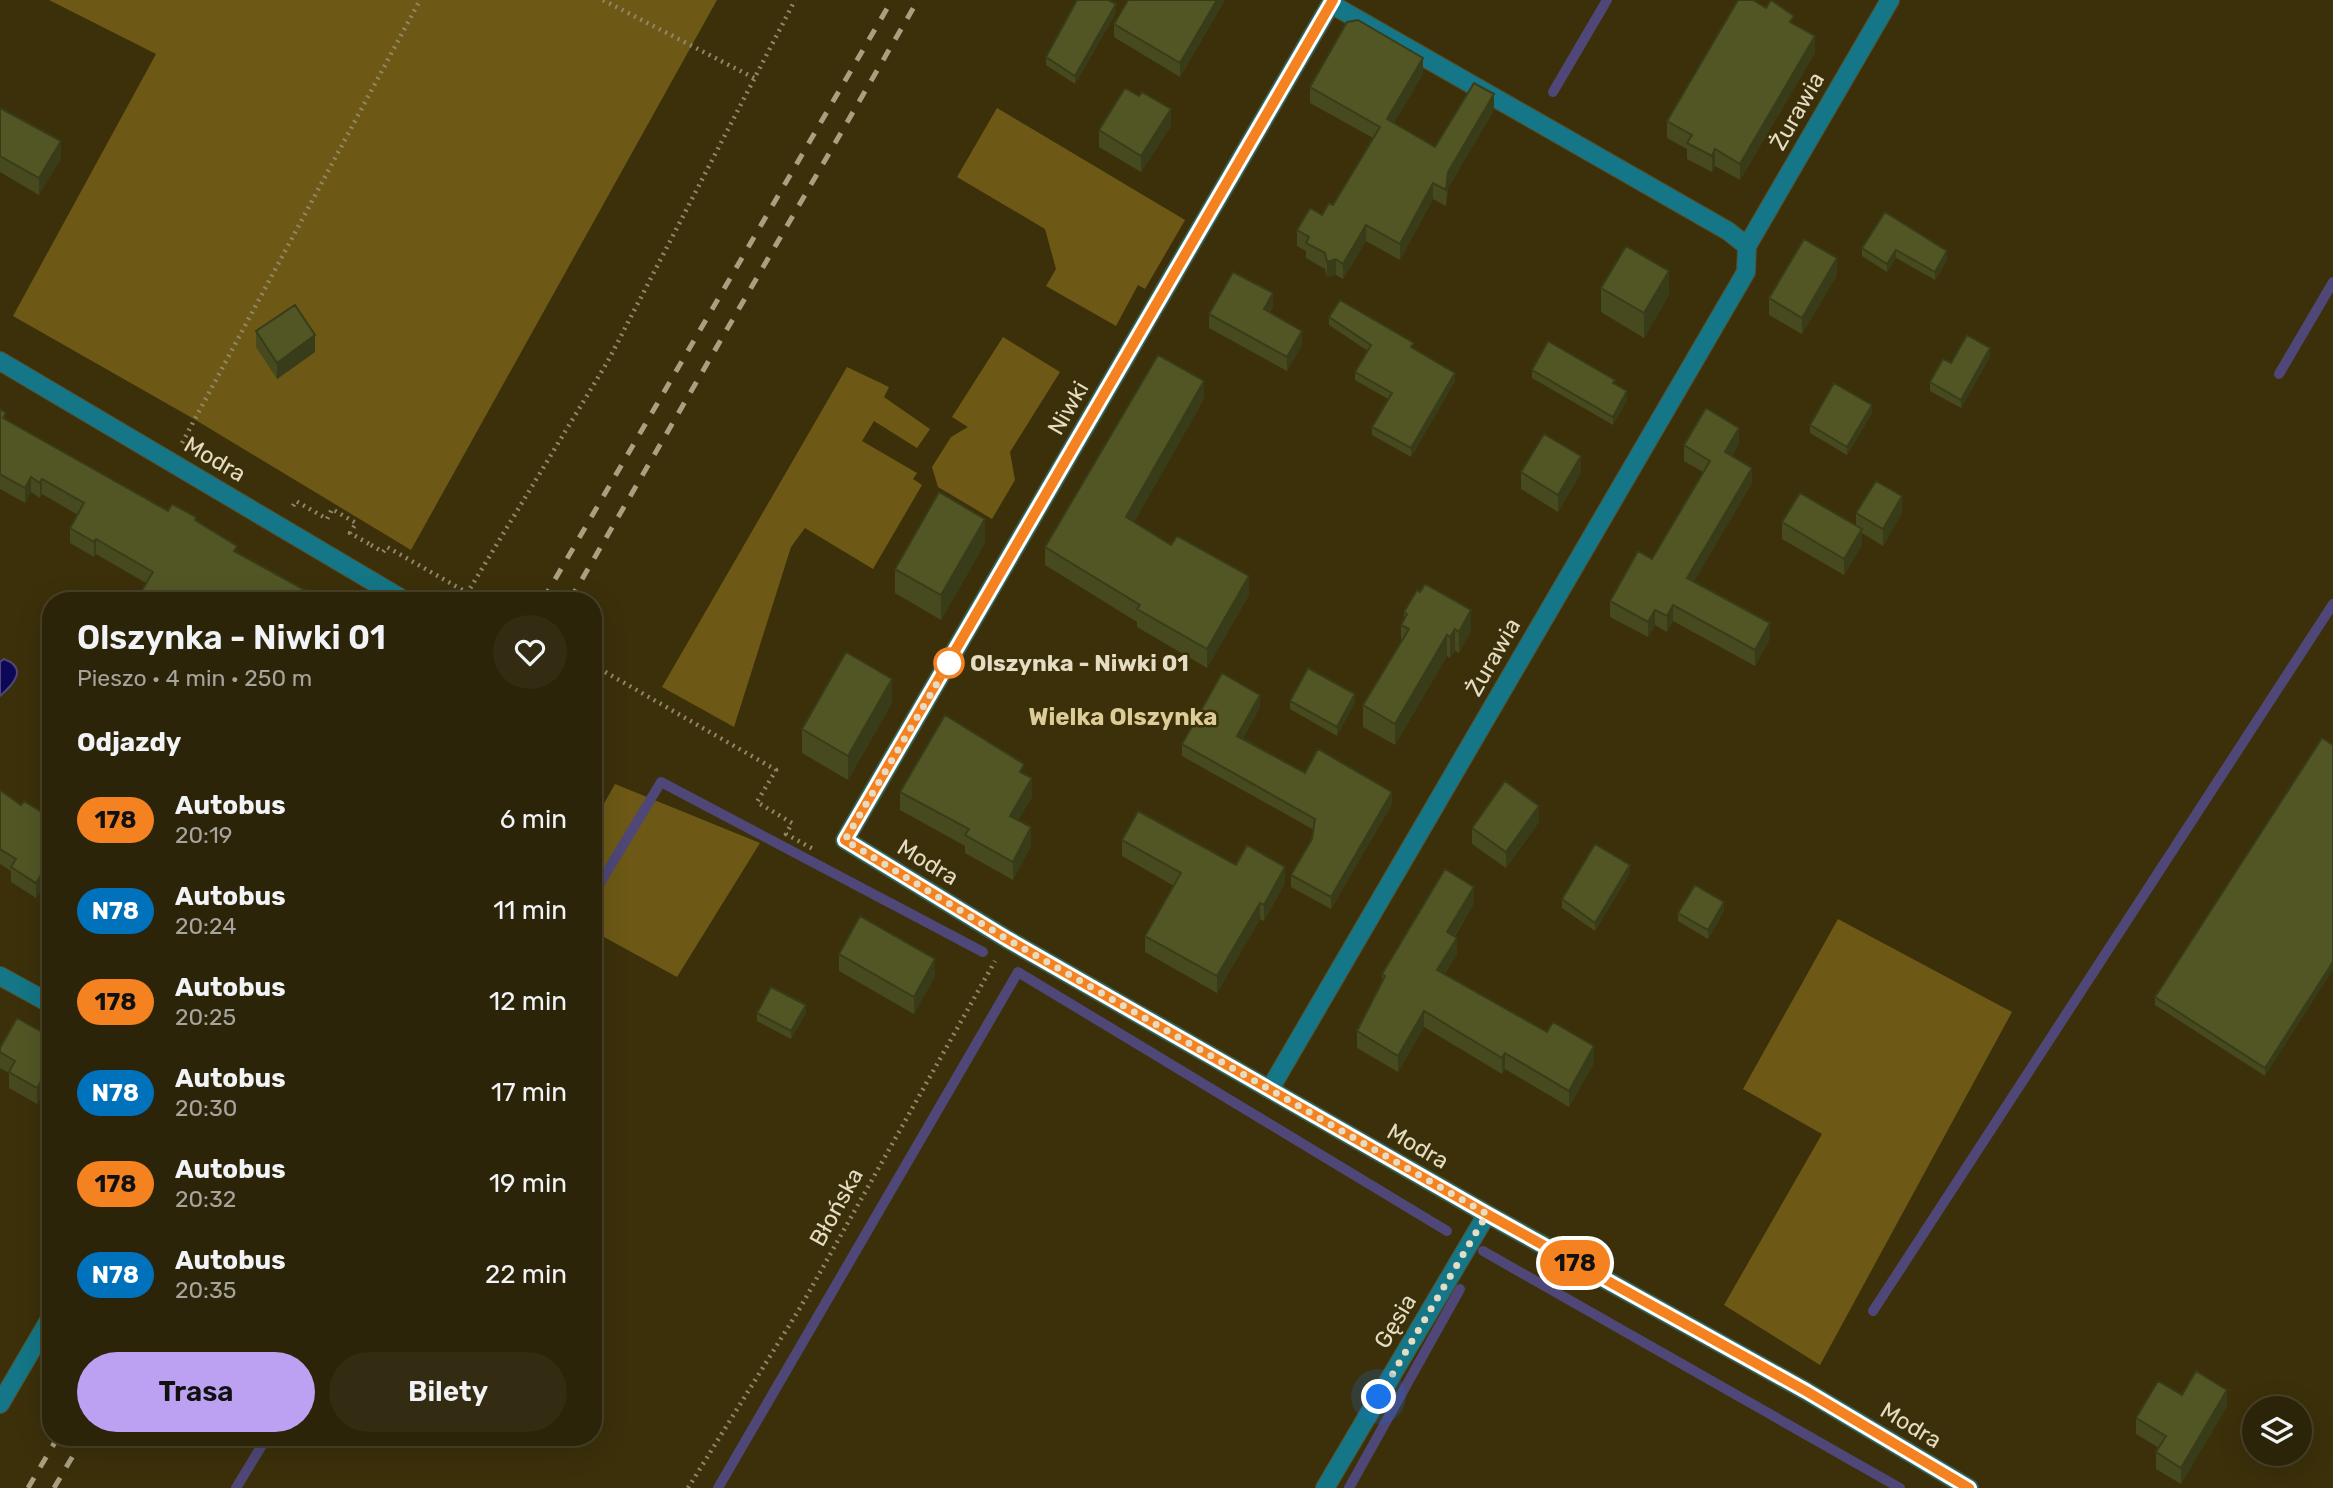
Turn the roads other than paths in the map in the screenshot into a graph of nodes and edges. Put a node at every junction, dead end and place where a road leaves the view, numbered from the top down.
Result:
1 (1890, 0) edge
2 (1332, 2) edge
3 (1747, 246) junction
4 (0, 361) edge
5 (390, 592) edge
6 (845, 840) joint
7 (0, 976) edge
8 (42, 999) edge
9 (1270, 1089) junction
10 (1487, 1214) junction
11 (42, 1332) edge
12 (0, 1404) edge
13 (1325, 1488) edge
14 (1969, 1488) edge

1 - 3 street, Żurawia
2 - 3 street
2 - 6 street, Niwki
3 - 9 street, Żurawia
4 - 5 street, Modra
6 - 9 street, Modra
7 - 8 street
9 - 10 street, Modra
10 - 13 street, Gęsia
10 - 14 street, Modra
11 - 12 street

